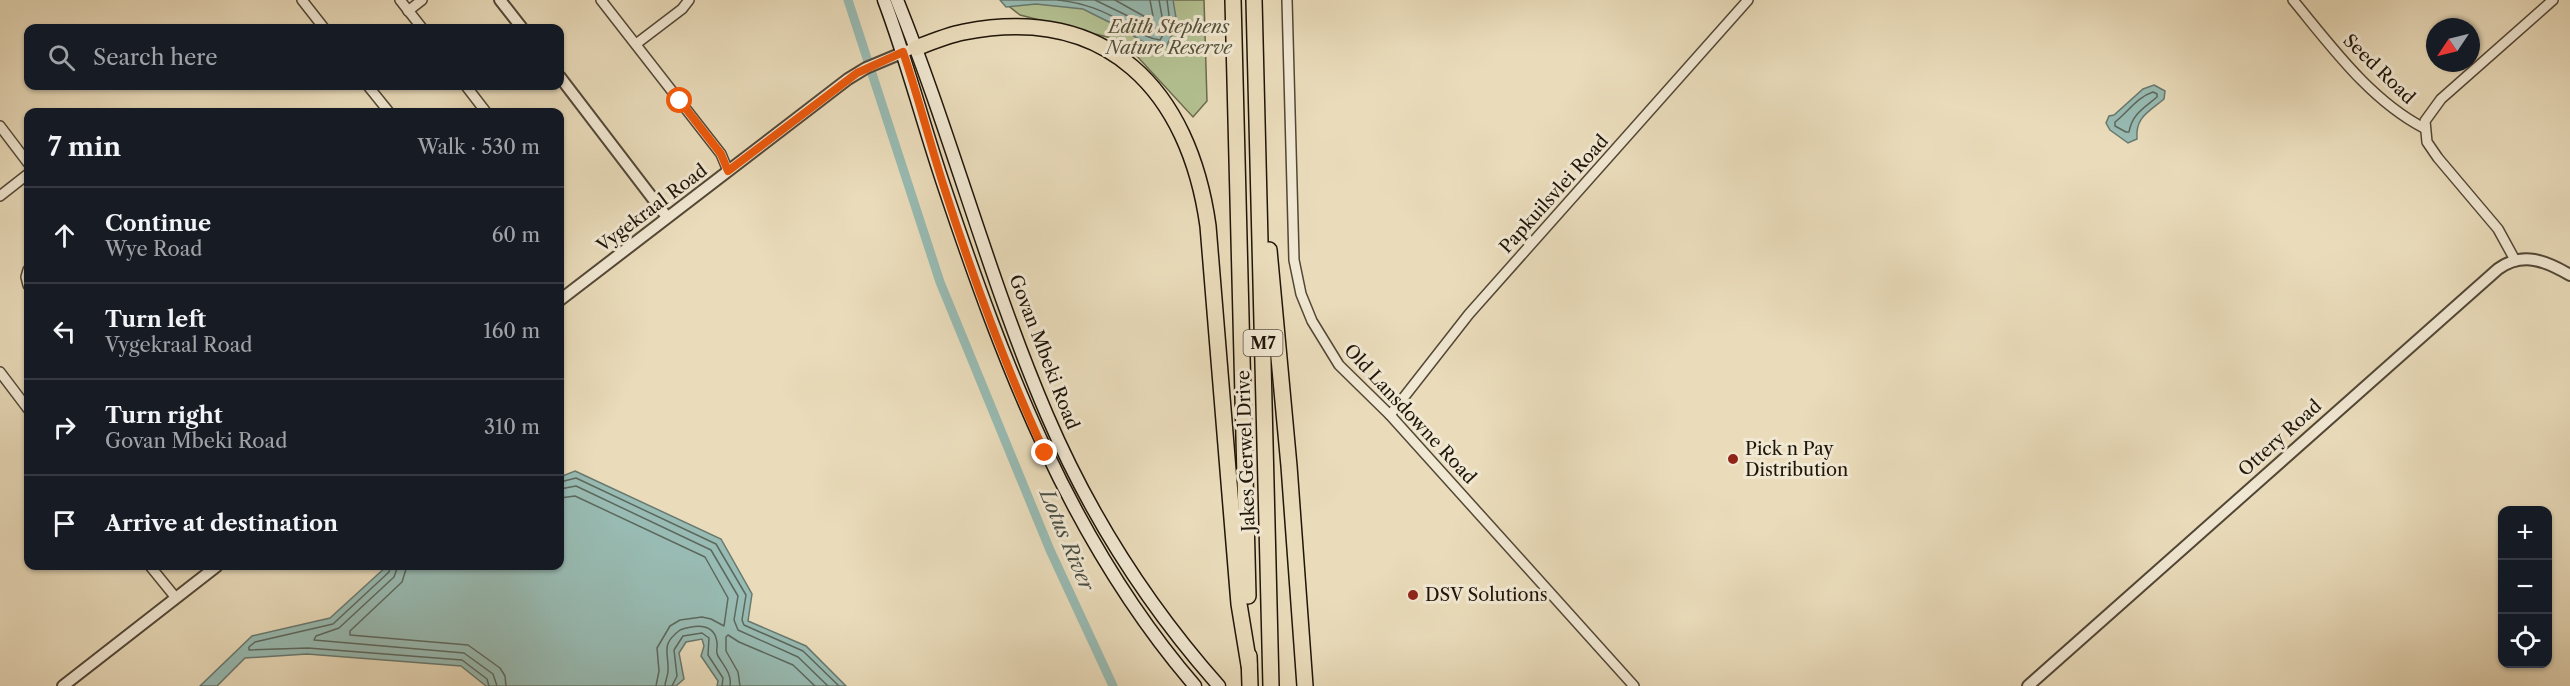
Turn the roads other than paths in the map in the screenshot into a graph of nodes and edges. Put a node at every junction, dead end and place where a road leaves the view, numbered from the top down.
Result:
1 (302, 0) edge
2 (400, 0) edge
3 (422, 0) edge
4 (500, 0) edge
5 (602, 0) edge
6 (689, 0) edge
7 (884, 0) edge
8 (897, 0) edge
9 (1233, 0) edge
10 (1254, 0) edge
11 (1287, 0) edge
12 (1748, 0) edge
13 (2293, 0) edge
14 (2553, 0) edge
15 (408, 11) junction
16 (321, 24) edge
17 (419, 24) edge
18 (519, 24) edge
19 (636, 44) junction
20 (910, 50) junction
21 (564, 82) edge
22 (371, 90) edge
23 (469, 90) edge
24 (386, 108) edge
25 (483, 108) edge
26 (1257, 121) junction
27 (0, 126) edge
28 (2424, 128) junction
29 (24, 158) edge
30 (728, 171) junction
31 (24, 177) edge
32 (0, 196) edge
33 (667, 217) junction
34 (2516, 260) junction
35 (2570, 275) edge
36 (564, 297) edge
37 (0, 372) edge
38 (24, 404) edge
39 (1390, 415) junction
40 (153, 570) edge
41 (212, 570) edge
42 (176, 598) junction
43 (1250, 676) edge
44 (63, 686) edge
45 (1195, 686) edge
46 (1220, 686) edge
47 (1271, 686) edge
48 (1305, 686) edge
49 (1634, 686) edge
50 (2028, 686) edge

1 - 16 street
2 - 15 street
3 - 15 street
4 - 18 street
5 - 19 street
6 - 19 street
7 - 20 main road, Govan Mbeki Road
8 - 20 main road, Govan Mbeki Road
9 - 43 highway, Jakes Gerwel Drive / M7
10 - 26 highway, Jakes Gerwel Drive / M7
11 - 39 street, Old Lansdowne Road
12 - 39 street, Papkuilsvlei Road
13 - 28 street, Seed Road
14 - 28 street
15 - 17 street
19 - 30 street
20 - 30 street, Vygekraal Road
20 - 43 highway
20 - 45 main road, Govan Mbeki Road
20 - 46 main road, Govan Mbeki Road
21 - 33 street
22 - 24 street
23 - 25 street
26 - 47 highway, Jakes Gerwel Drive / M7
26 - 48 highway
27 - 29 street
28 - 34 street
30 - 33 street, Vygekraal Road
31 - 32 street
33 - 36 street, Vygekraal Road
34 - 35 street
34 - 50 street, Ottery Road
37 - 38 street
39 - 49 street, Old Lansdowne Road
40 - 42 street
41 - 42 street
42 - 44 street

